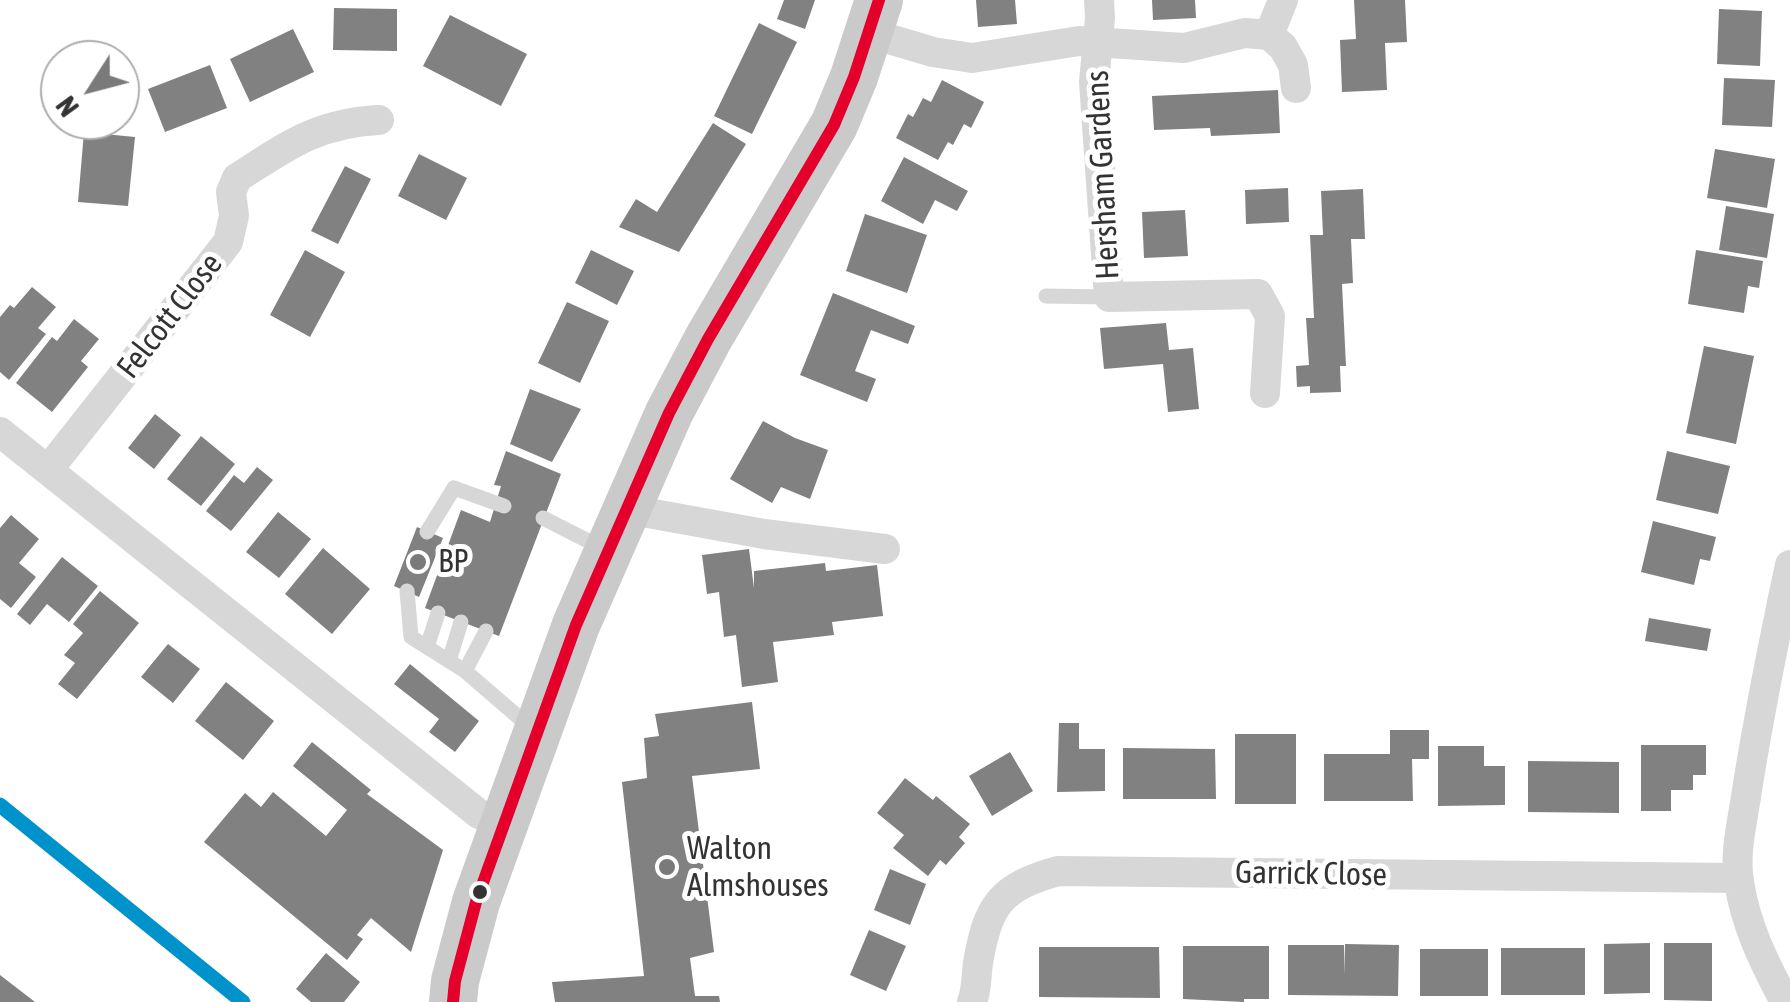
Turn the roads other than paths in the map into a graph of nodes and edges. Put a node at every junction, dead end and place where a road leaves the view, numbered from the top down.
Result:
1 (1099, 0) edge
2 (1283, 0) edge
3 (874, 17) edge
4 (1269, 35) junction
5 (1098, 42) junction
6 (1296, 88) dead end
7 (379, 120) dead end
8 (1046, 296) dead end
9 (1109, 297) junction
10 (1265, 393) dead end
11 (0, 432) edge
12 (48, 470) junction
13 (483, 498) junction
14 (504, 506) dead end
15 (474, 515) dead end
16 (544, 518) dead end
17 (617, 530) junction
18 (427, 532) dead end
19 (885, 549) dead end
20 (1790, 565) edge
21 (407, 591) dead end
22 (438, 613) dead end
23 (461, 622) dead end
24 (486, 631) dead end
25 (427, 647) junction
26 (449, 661) junction
27 (464, 672) junction
28 (537, 733) junction
29 (505, 825) junction
30 (1738, 878) junction
31 (453, 1002) edge
32 (972, 1002) edge
33 (1785, 1002) edge

1 - 5 street, Hersham Gardens
2 - 4 street
3 - 5 street
3 - 17 main road
4 - 5 street
4 - 6 street
5 - 9 street, Hersham Gardens
7 - 12 street, Felcott Close
8 - 9 lane
9 - 10 street, Hersham Gardens
11 - 12 street
12 - 29 street
13 - 14 lane
13 - 15 lane
13 - 18 lane
16 - 17 lane
17 - 19 street
17 - 28 main road
20 - 30 street
21 - 25 lane
22 - 25 lane
23 - 26 lane
24 - 27 lane
25 - 26 lane
26 - 27 lane
27 - 28 lane
28 - 29 main road
29 - 31 main road
30 - 32 street, Garrick Close
30 - 33 street

